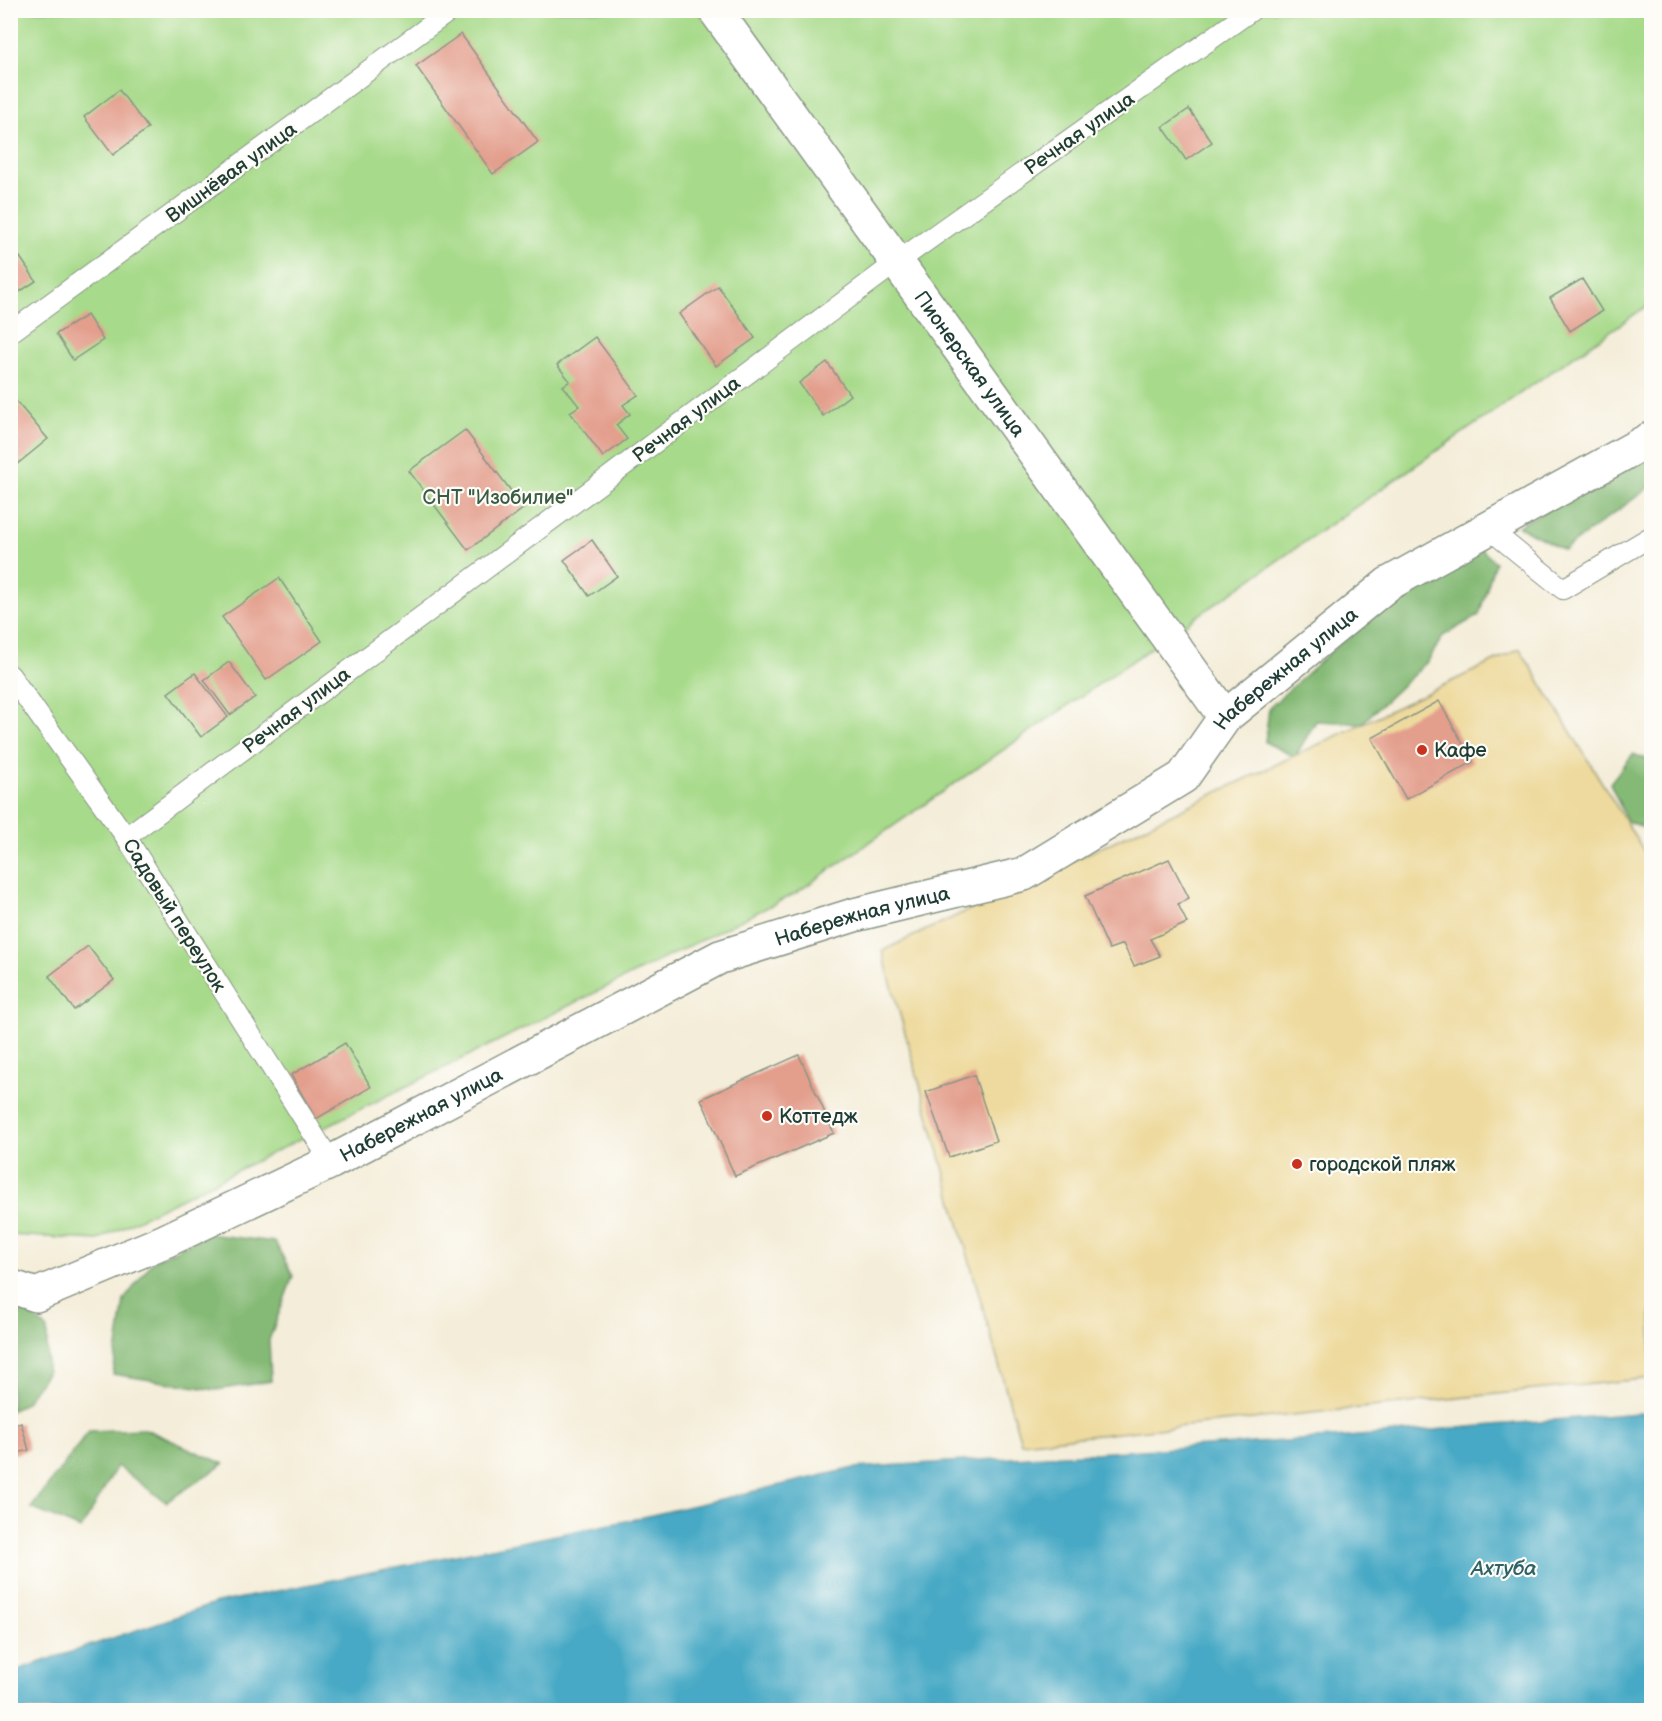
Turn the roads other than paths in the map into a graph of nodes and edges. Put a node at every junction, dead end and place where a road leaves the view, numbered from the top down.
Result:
1 (451, 10) edge
2 (715, 10) edge
3 (1252, 10) edge
4 (897, 262) junction
5 (10, 333) edge
6 (1652, 438) edge
7 (1488, 528) junction
8 (1652, 536) edge
9 (10, 675) edge
10 (1225, 717) junction
11 (126, 837) junction
12 (331, 1162) junction
13 (10, 1286) edge

1 - 5 lane, Вишнёвая улица
2 - 4 street, Пионерская улица
3 - 4 lane, Речная улица
4 - 10 street, Пионерская улица
4 - 11 lane, Речная улица
6 - 7 street, Набережная улица
7 - 8 lane
7 - 10 street, Набережная улица
9 - 11 lane, Садовый переулок
10 - 12 street, Набережная улица
11 - 12 lane, Садовый переулок
12 - 13 street, Набережная улица

